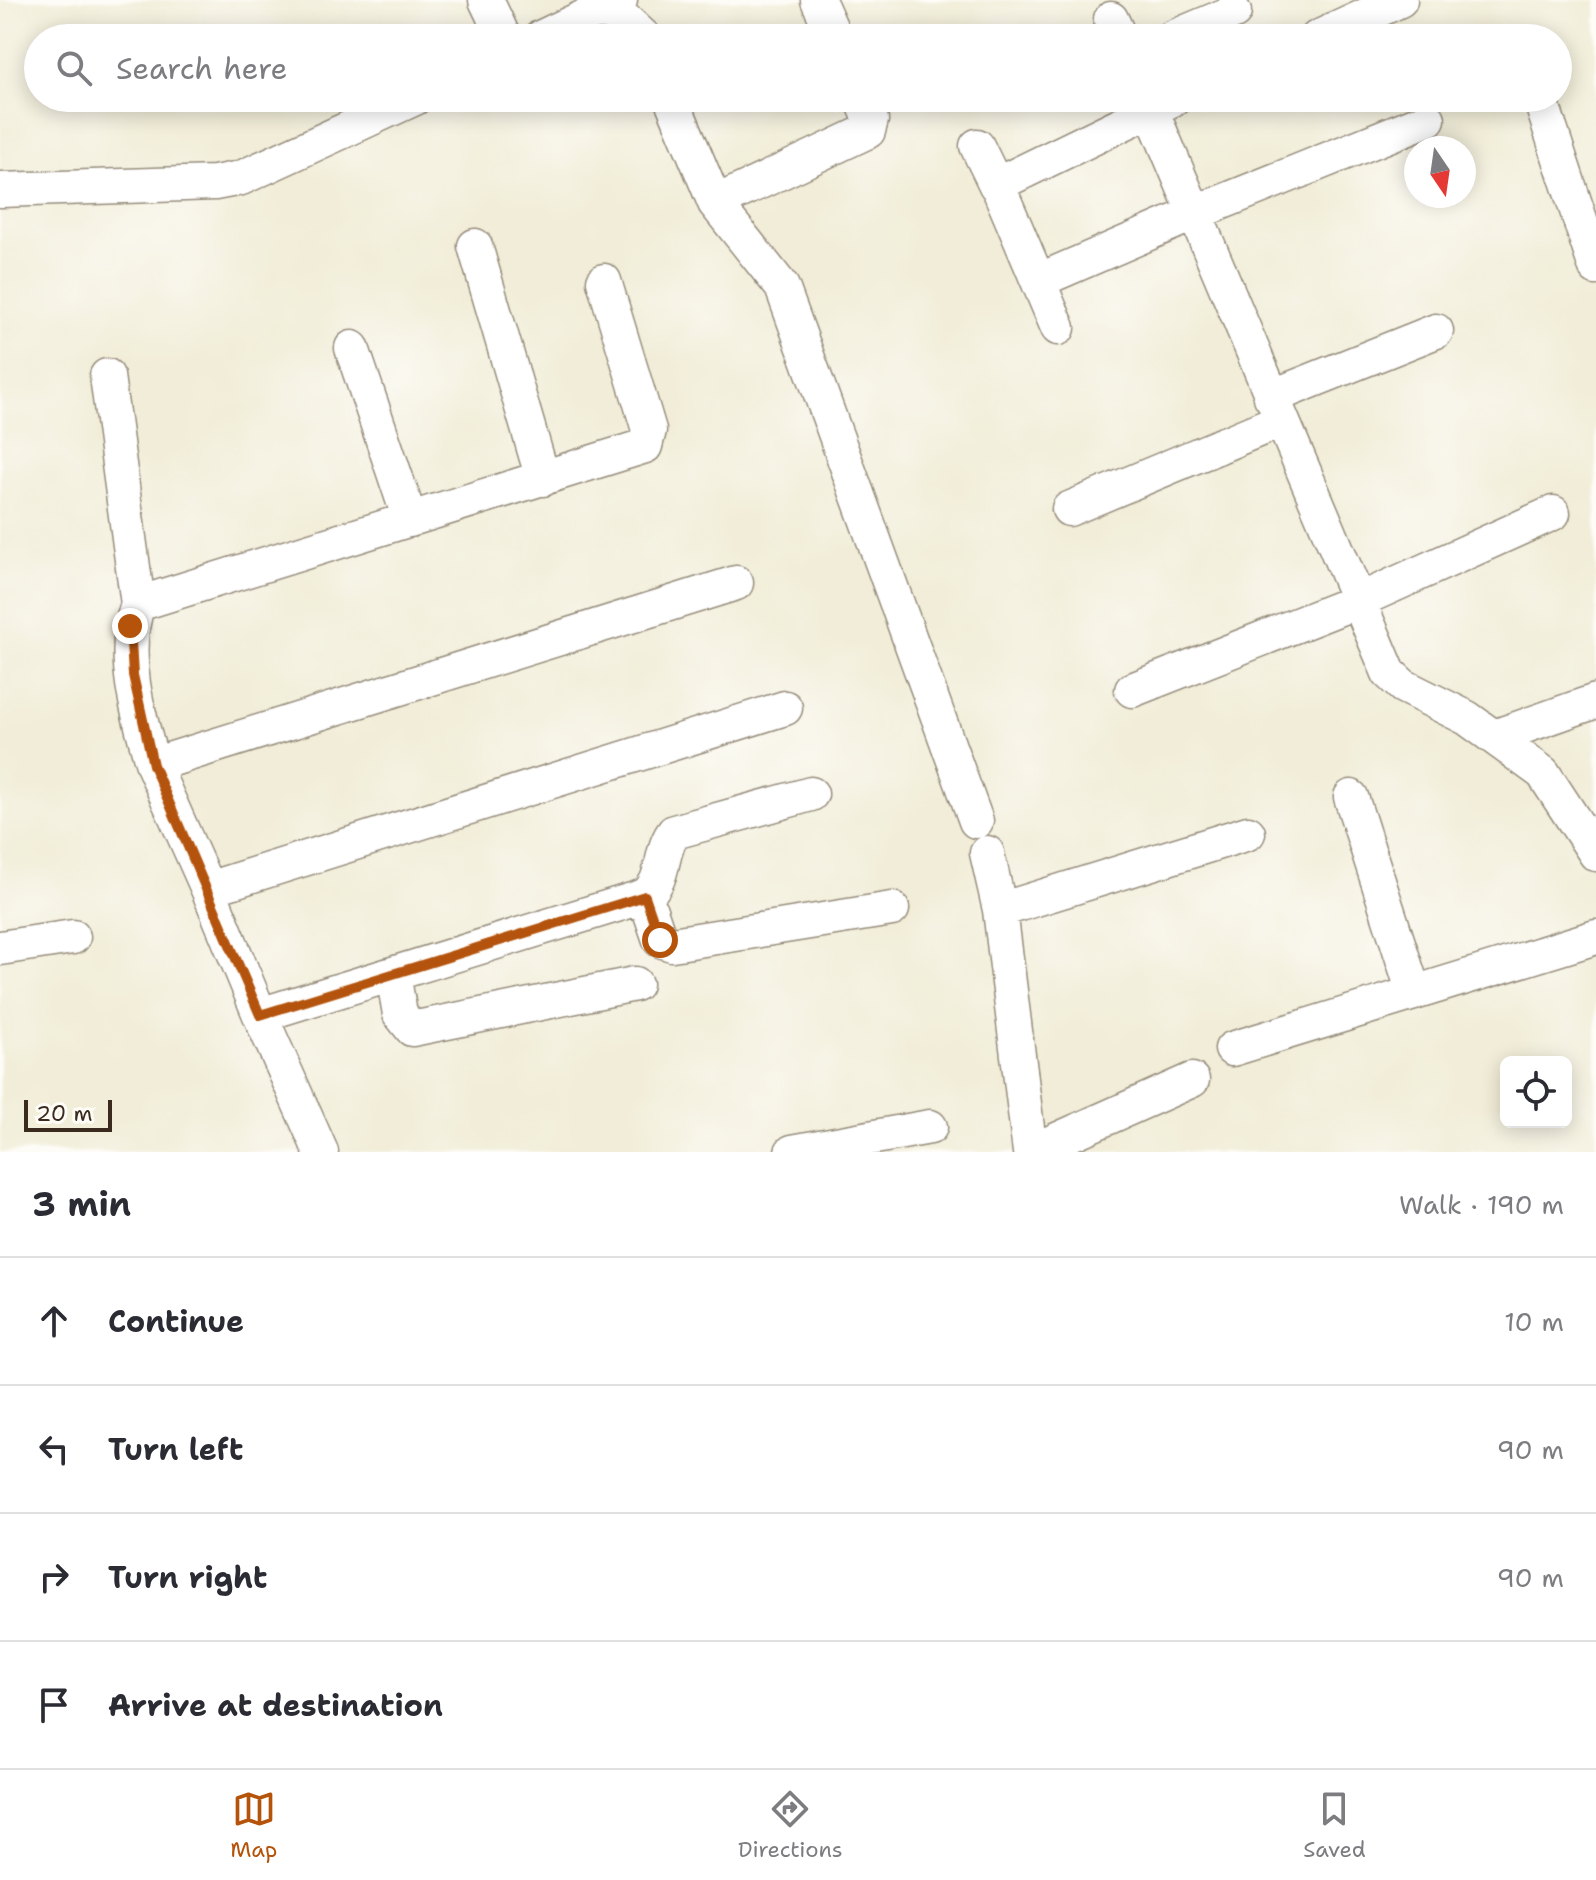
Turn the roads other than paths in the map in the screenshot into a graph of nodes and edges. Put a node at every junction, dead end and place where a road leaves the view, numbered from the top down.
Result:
1 (486, 0) edge
2 (818, 0) edge
3 (1400, 0) edge
4 (609, 5) edge
5 (1236, 17) edge
6 (497, 24) edge
7 (569, 24) edge
8 (630, 24) edge
9 (829, 24) edge
10 (1215, 24) edge
11 (1348, 24) edge
12 (386, 112) edge
13 (677, 112) edge
14 (868, 112) edge
15 (1136, 112) edge
16 (1161, 112) edge
17 (1545, 112) edge
18 (1428, 119) dead end
19 (977, 146) dead end
20 (997, 184) junction
21 (0, 190) edge
22 (715, 203) junction
23 (1195, 213) junction
24 (475, 246) dead end
25 (1596, 268) edge
26 (604, 281) dead end
27 (1038, 281) junction
28 (1058, 328) dead end
29 (1436, 331) dead end
30 (352, 348) dead end
31 (107, 376) dead end
32 (1275, 409) junction
33 (543, 479) junction
34 (1069, 509) dead end
35 (1553, 513) dead end
36 (410, 520) junction
37 (736, 583) dead end
38 (1360, 600) junction
39 (138, 604) junction
40 (1132, 690) dead end
41 (1596, 701) edge
42 (785, 708) dead end
43 (1494, 737) junction
44 (153, 765) junction
45 (811, 794) dead end
46 (1351, 797) dead end
47 (976, 821) dead end
48 (1248, 833) dead end
49 (987, 853) dead end
50 (1596, 854) edge
51 (208, 889) junction
52 (645, 896) junction
53 (892, 909) dead end
54 (1000, 910) junction
55 (73, 937) dead end
56 (1596, 937) edge
57 (0, 948) edge
58 (393, 974) junction
59 (635, 984) dead end
60 (1414, 993) junction
61 (260, 1015) junction
62 (1232, 1049) dead end
63 (1192, 1080) dead end
64 (930, 1127) dead end
65 (838, 1148) edge
66 (321, 1152) edge
67 (792, 1152) edge
68 (1030, 1152) edge

1 - 6 street
2 - 9 street
3 - 11 street
4 - 7 street
4 - 8 street
5 - 10 street
12 - 21 street
13 - 22 street
14 - 22 street
15 - 20 street
16 - 23 street
17 - 25 street
18 - 23 street
19 - 20 street
20 - 27 street
22 - 47 street
23 - 27 street
23 - 32 street
24 - 33 street
26 - 33 street
27 - 28 street
29 - 32 street
30 - 36 street
31 - 39 street
32 - 34 street
32 - 38 street
33 - 36 street
35 - 38 street
36 - 39 street
37 - 44 street
38 - 40 street
38 - 43 street
39 - 44 street
41 - 43 street
42 - 51 street
43 - 50 street
44 - 51 street
45 - 52 street
46 - 60 street
48 - 54 street
49 - 54 street
51 - 61 street
52 - 53 street
52 - 58 street
54 - 68 street
55 - 57 street
56 - 60 street
58 - 59 street
58 - 61 street
60 - 62 street
61 - 66 street
63 - 68 street
64 - 65 street
65 - 67 street

